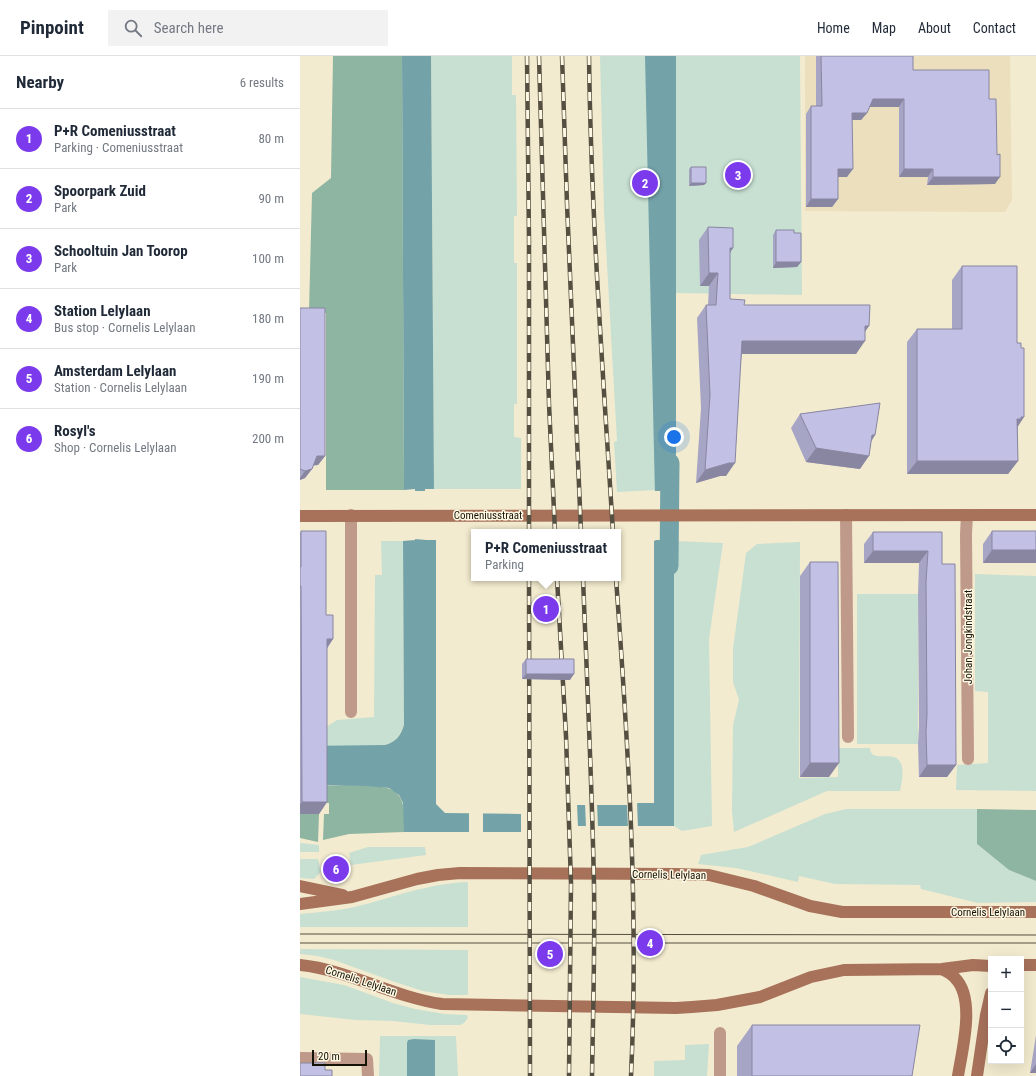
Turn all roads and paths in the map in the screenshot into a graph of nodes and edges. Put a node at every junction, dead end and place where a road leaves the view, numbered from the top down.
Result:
1 (351, 515) junction
2 (846, 515) junction
3 (967, 515) junction
4 (1036, 515) edge
5 (300, 516) edge
6 (351, 712) dead end
7 (848, 737) dead end
8 (968, 759) dead end
9 (300, 886) edge
10 (352, 897) junction
11 (300, 904) edge
12 (1036, 912) edge
13 (300, 965) edge
14 (1024, 965) edge
15 (1036, 965) edge
16 (988, 966) edge
17 (942, 969) junction
18 (988, 1006) edge
19 (720, 1033) dead end
20 (300, 1058) edge
21 (368, 1076) edge
22 (720, 1076) edge
23 (958, 1076) edge
24 (977, 1076) edge

1 - 2 main road, Comeniusstraat
1 - 5 main road, Comeniusstraat
1 - 6 street
2 - 3 main road
2 - 7 street
3 - 4 main road
3 - 8 street, Johan Jongkindstraat
9 - 10 main road
10 - 11 main road, Cornelis Lelylaan
10 - 12 main road, Cornelis Lelylaan
13 - 17 main road, Cornelis Lelylaan
14 - 15 main road
16 - 17 main road, Cornelis Lelylaan
17 - 23 main road
18 - 24 main road
19 - 22 street
20 - 21 street

